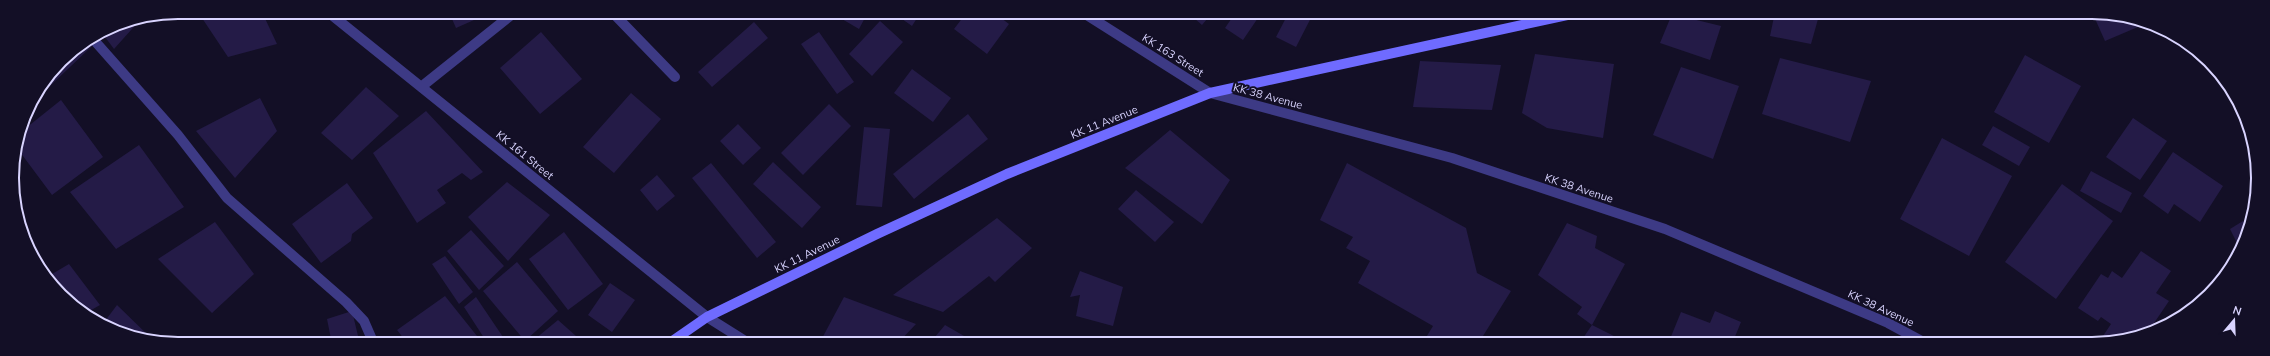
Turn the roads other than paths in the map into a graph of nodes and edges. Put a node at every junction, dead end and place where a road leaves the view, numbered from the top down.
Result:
1 (337, 19) edge
2 (506, 19) edge
3 (619, 19) edge
4 (1093, 19) edge
5 (1548, 19) edge
6 (96, 42) edge
7 (675, 77) dead end
8 (421, 87) junction
9 (1210, 93) junction
10 (707, 316) junction
11 (371, 337) edge
12 (678, 337) edge
13 (739, 337) edge
14 (1915, 337) edge

1 - 8 street, KK 161 Street
2 - 8 street
3 - 7 street
4 - 9 street, KK 163 Street
5 - 9 main road, KK 11 Avenue
6 - 11 street
8 - 10 street, KK 161 Street
9 - 10 main road, KK 11 Avenue
9 - 14 street, KK 38 Avenue
10 - 12 main road, KK 11 Avenue
10 - 13 street, KK 161 Street

